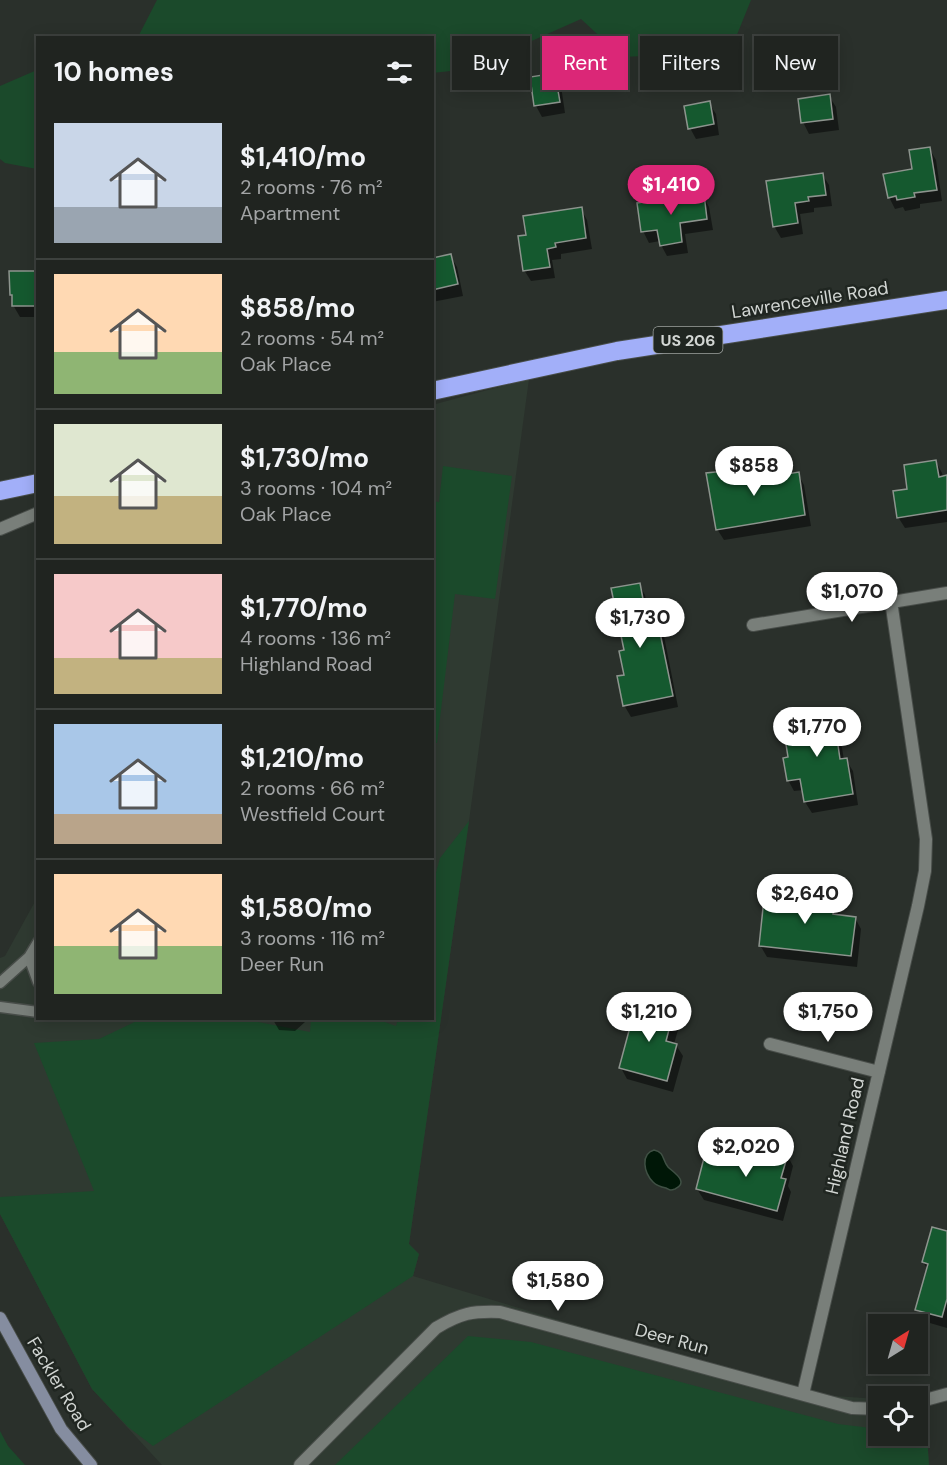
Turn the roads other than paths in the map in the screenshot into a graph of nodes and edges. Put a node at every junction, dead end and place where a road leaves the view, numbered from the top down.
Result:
1 (947, 300) edge
2 (434, 391) edge
3 (36, 483) edge
4 (0, 491) edge
5 (36, 514) edge
6 (0, 529) edge
7 (947, 592) edge
8 (891, 601) junction
9 (753, 625) dead end
10 (36, 945) edge
11 (29, 957) junction
12 (36, 976) edge
13 (0, 983) edge
14 (0, 1007) edge
15 (36, 1012) edge
16 (770, 1044) dead end
17 (879, 1072) junction
18 (0, 1318) edge
19 (803, 1394) junction
20 (947, 1394) edge
21 (928, 1399) edge
22 (868, 1408) edge
23 (91, 1465) edge
24 (300, 1465) edge

1 - 2 highway, Lawrenceville Road / US 206
3 - 4 highway
5 - 6 street
7 - 8 street
8 - 9 street
8 - 17 street, Highland Road
10 - 11 lane
11 - 12 lane
11 - 13 lane
14 - 15 lane
16 - 17 street
17 - 19 street, Highland Road
18 - 23 street, Fackler Road
19 - 22 street, Deer Run
19 - 24 street, Deer Run
20 - 21 street

